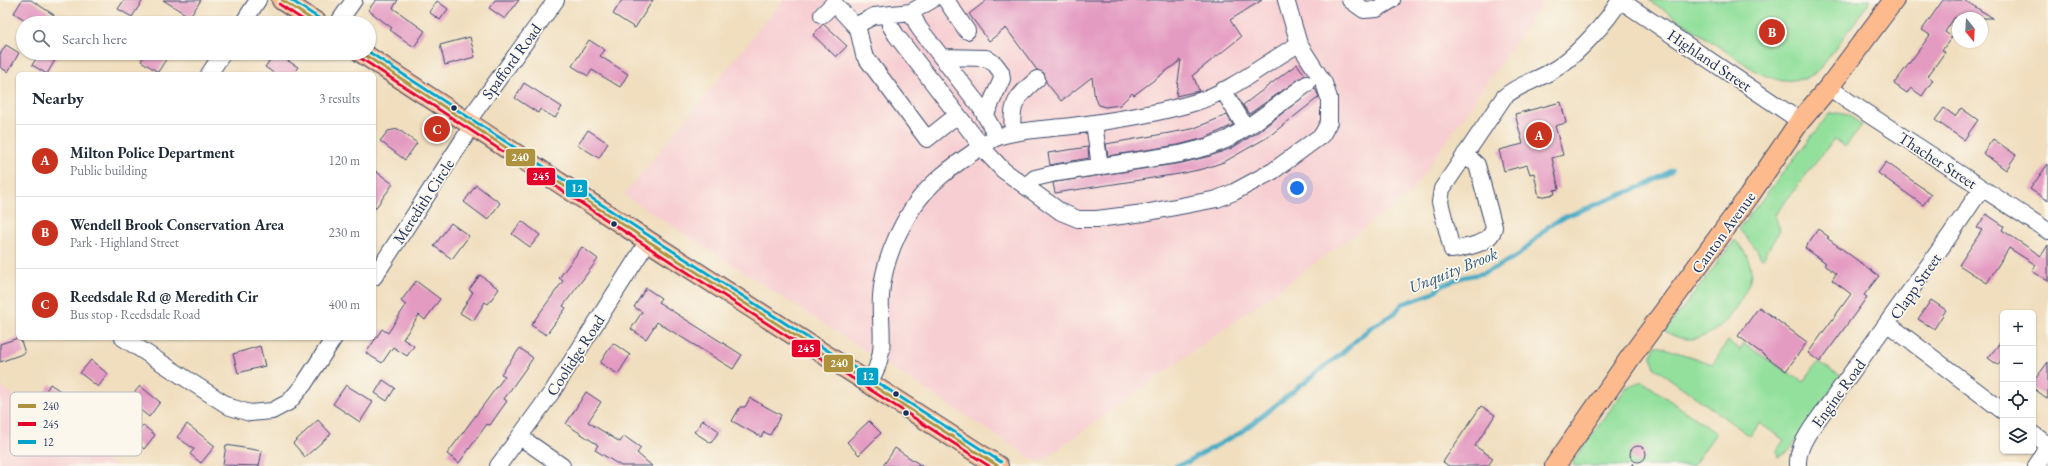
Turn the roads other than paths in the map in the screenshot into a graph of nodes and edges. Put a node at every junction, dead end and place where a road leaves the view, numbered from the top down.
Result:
1 (258, 0) edge
2 (282, 0) edge
3 (354, 0) edge
4 (556, 0) edge
5 (932, 0) edge
6 (946, 0) edge
7 (1286, 0) edge
8 (1350, 0) edge
9 (1392, 0) edge
10 (1620, 0) edge
11 (1894, 0) edge
12 (898, 10) edge
13 (822, 15) dead end
14 (248, 16) edge
15 (306, 16) edge
16 (343, 16) edge
17 (855, 26) junction
18 (967, 31) dead end
19 (1299, 44) junction
20 (941, 57) junction
21 (218, 60) edge
22 (373, 60) edge
23 (210, 72) edge
24 (1037, 79) dead end
25 (1312, 80) junction
26 (1829, 87) junction
27 (1223, 90) junction
28 (986, 114) junction
29 (956, 116) junction
30 (1800, 121) junction
31 (1094, 123) junction
32 (470, 124) junction
33 (1246, 128) junction
34 (1014, 133) junction
35 (997, 137) junction
36 (981, 147) junction
37 (1465, 154) junction
38 (1100, 166) junction
39 (1026, 186) junction
40 (1982, 188) junction
41 (2048, 231) edge
42 (648, 241) junction
43 (376, 274) edge
44 (1888, 324) junction
45 (126, 340) edge
46 (333, 340) edge
47 (869, 383) junction
48 (2000, 409) edge
49 (2036, 436) edge
50 (520, 437) junction
51 (2048, 445) edge
52 (2048, 448) edge
53 (498, 466) edge
54 (562, 466) edge
55 (998, 466) edge
56 (1555, 466) edge
57 (1798, 466) edge
58 (2036, 466) edge

1 - 14 street
2 - 15 main road
3 - 16 street
4 - 32 street, Spafford Road
5 - 12 street
6 - 18 street
7 - 19 street
8 - 9 street
10 - 30 street, Highland Street
10 - 37 street
11 - 26 main road, Canton Avenue
12 - 17 street
12 - 20 street
12 - 29 street
13 - 17 street
17 - 29 street
19 - 25 street
19 - 27 street
20 - 28 street
20 - 28 street
21 - 23 street
22 - 32 main road
24 - 34 street
25 - 33 street
25 - 39 street
26 - 30 main road, Canton Avenue
26 - 40 street, Thacher Street
27 - 31 street
27 - 33 street
28 - 35 street
29 - 36 street
30 - 56 main road, Canton Avenue
31 - 34 street
31 - 38 street
32 - 42 main road
32 - 43 street, Meredith Circle
33 - 38 street
34 - 35 street
35 - 36 street
36 - 39 street
36 - 47 street
37 - 37 street
38 - 39 street
40 - 41 street, Thacher Street
40 - 44 street, Clapp Street
42 - 47 main road
42 - 50 street, Coolidge Road
44 - 48 street, Clapp Street
44 - 57 street, Engine Road
45 - 46 street
47 - 55 main road
49 - 51 street
50 - 53 street, Coolidge Road
50 - 54 street
52 - 58 street

